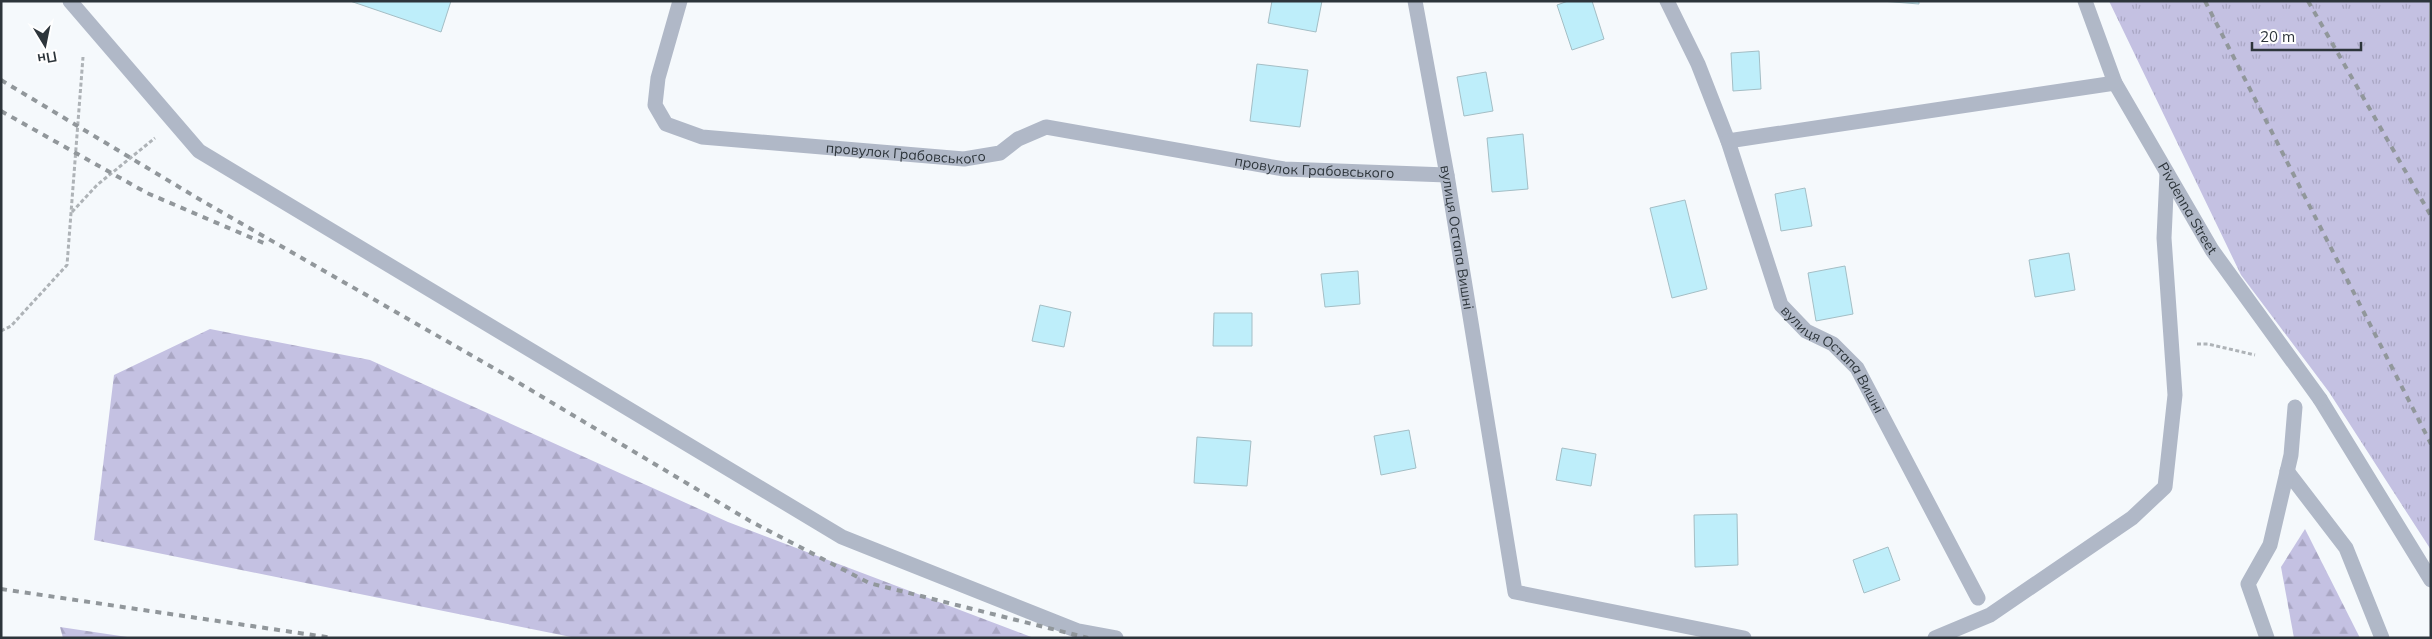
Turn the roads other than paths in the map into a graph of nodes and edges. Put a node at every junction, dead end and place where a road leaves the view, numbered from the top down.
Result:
1 (70, 1) edge
2 (680, 1) edge
3 (1415, 1) edge
4 (1667, 1) edge
5 (2085, 1) edge
6 (2115, 83) junction
7 (1728, 141) junction
8 (2167, 172) junction
9 (1447, 175) junction
10 (2295, 407) dead end
11 (2287, 471) junction
12 (2431, 580) edge
13 (1978, 598) dead end
14 (1116, 638) edge
15 (1744, 638) edge
16 (1935, 638) edge
17 (2267, 638) edge
18 (2382, 638) edge

1 - 14 street
2 - 9 street, провулок Грабовського
3 - 9 street, вулиця Остапа Вишні
4 - 7 street, вулиця Остапа Вишні
5 - 6 street, Pivdenna Street
6 - 7 street
6 - 8 street, Pivdenna Street
7 - 13 street, вулиця Остапа Вишні
8 - 12 street, Pivdenna Street
8 - 16 street
9 - 15 street, вулиця Остапа Вишні
10 - 11 street
11 - 17 street
11 - 18 street

